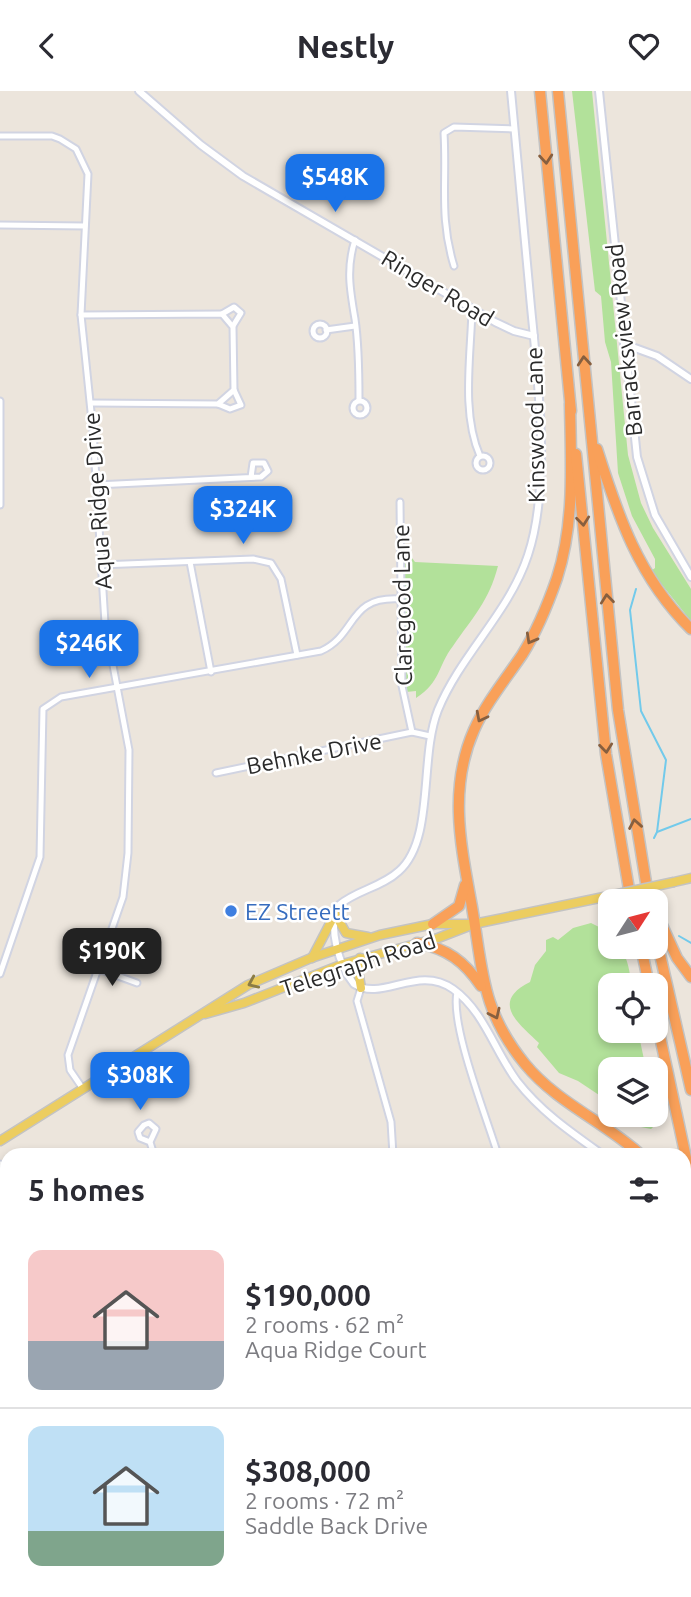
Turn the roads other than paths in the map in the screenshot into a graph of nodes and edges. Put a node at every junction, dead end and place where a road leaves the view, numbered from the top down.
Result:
1 (139, 91) edge
2 (511, 91) edge
3 (540, 91) edge
4 (558, 91) edge
5 (599, 91) edge
6 (514, 129) junction
7 (0, 136) edge
8 (0, 225) edge
9 (85, 226) junction
10 (355, 240) junction
11 (454, 266) dead end
12 (472, 309) junction
13 (222, 314) junction
14 (81, 315) junction
15 (233, 326) junction
16 (355, 326) junction
17 (326, 330) dead end
18 (534, 336) junction
19 (624, 344) junction
20 (691, 379) edge
21 (234, 390) junction
22 (359, 400) dead end
23 (0, 401) edge
24 (91, 403) junction
25 (218, 404) junction
26 (570, 405) junction
27 (591, 429) junction
28 (480, 456) dead end
29 (251, 477) dead end
30 (96, 485) junction
31 (400, 502) dead end
32 (0, 505) edge
33 (190, 562) junction
34 (100, 565) junction
35 (691, 577) edge
36 (400, 599) junction
37 (691, 629) edge
38 (297, 655) junction
39 (211, 672) junction
40 (117, 688) junction
41 (412, 732) junction
42 (430, 736) junction
43 (216, 773) dead end
44 (691, 879) edge
45 (466, 881) junction
46 (629, 889) edge
47 (647, 889) edge
48 (335, 914) junction
49 (433, 924) junction
50 (474, 924) junction
51 (371, 938) junction
52 (668, 938) edge
53 (418, 943) junction
54 (339, 948) junction
55 (311, 958) junction
56 (360, 958) junction
57 (661, 959) edge
58 (343, 964) junction
59 (96, 968) junction
60 (0, 974) edge
61 (691, 977) edge
62 (137, 983) dead end
63 (361, 988) junction
64 (484, 991) junction
65 (457, 992) junction
66 (202, 1015) junction
67 (661, 1043) edge
68 (83, 1089) junction
69 (691, 1090) edge
70 (0, 1142) edge
71 (150, 1142) dead end
72 (152, 1148) edge
73 (393, 1148) edge
74 (496, 1148) edge
75 (593, 1148) edge
76 (631, 1148) edge
77 (684, 1148) edge

1 - 10 street, Ringer Road
2 - 6 street, Kinswood Lane
3 -> 26 highway
27 -> 4 highway
5 - 19 street, Barracksview Road
6 - 11 street
6 - 18 street, Kinswood Lane
7 - 9 street, Aqua Ridge Drive
8 - 9 street
9 - 14 street, Aqua Ridge Drive
10 - 12 street, Ringer Road
10 - 16 street
12 - 18 street, Ringer Road
12 - 28 street
13 - 14 street
13 - 15 street
13 - 15 street
14 - 24 street, Aqua Ridge Drive
15 - 21 street
16 - 17 street
16 - 22 street
18 - 42 street, Kinswood Lane
19 - 20 street
19 - 35 street, Barracksview Road
21 - 25 street
21 - 25 street
23 - 32 street
24 - 25 street
24 - 30 street, Aqua Ridge Drive
26 -> 45 highway
26 -> 46 highway
27 - 37 highway
47 -> 27 highway
29 - 30 street
30 - 34 street, Aqua Ridge Drive
31 - 36 street, Claregood Lane
33 - 34 street
33 - 38 street
33 - 39 street
34 - 40 street, Aqua Ridge Drive
36 - 38 street
36 - 41 street, Claregood Lane
38 - 39 street
39 - 40 street
40 - 59 street, Aqua Ridge Drive
40 - 60 street
41 - 42 street
41 - 43 street, Behnke Drive
42 - 48 street, Kinswood Lane
44 - 50 main road, Telegraph Road, bridge
45 - 49 highway
45 - 50 highway
48 - 51 main road
48 - 54 street
48 - 55 main road
49 - 50 main road, Telegraph Road
49 - 51 main road, Telegraph Road
50 - 53 main road, Telegraph Road
50 - 64 highway
51 - 54 main road, Telegraph Road
52 - 61 highway
53 - 56 main road, Telegraph Road
53 - 64 highway
54 - 55 main road, Telegraph Road
54 - 58 street
55 -> 66 main road, Telegraph Road
56 - 58 main road, Telegraph Road
56 - 63 main road
57 - 69 highway
58 - 63 street
58 - 66 main road, Telegraph Road
59 - 62 street
59 - 68 street, Aqua Ridge Drive
63 - 65 street
63 - 73 street
64 -> 76 highway
65 - 74 street
65 - 75 street
66 - 68 main road, Telegraph Road
67 - 77 highway
68 - 70 main road, Telegraph Road
71 - 72 street

